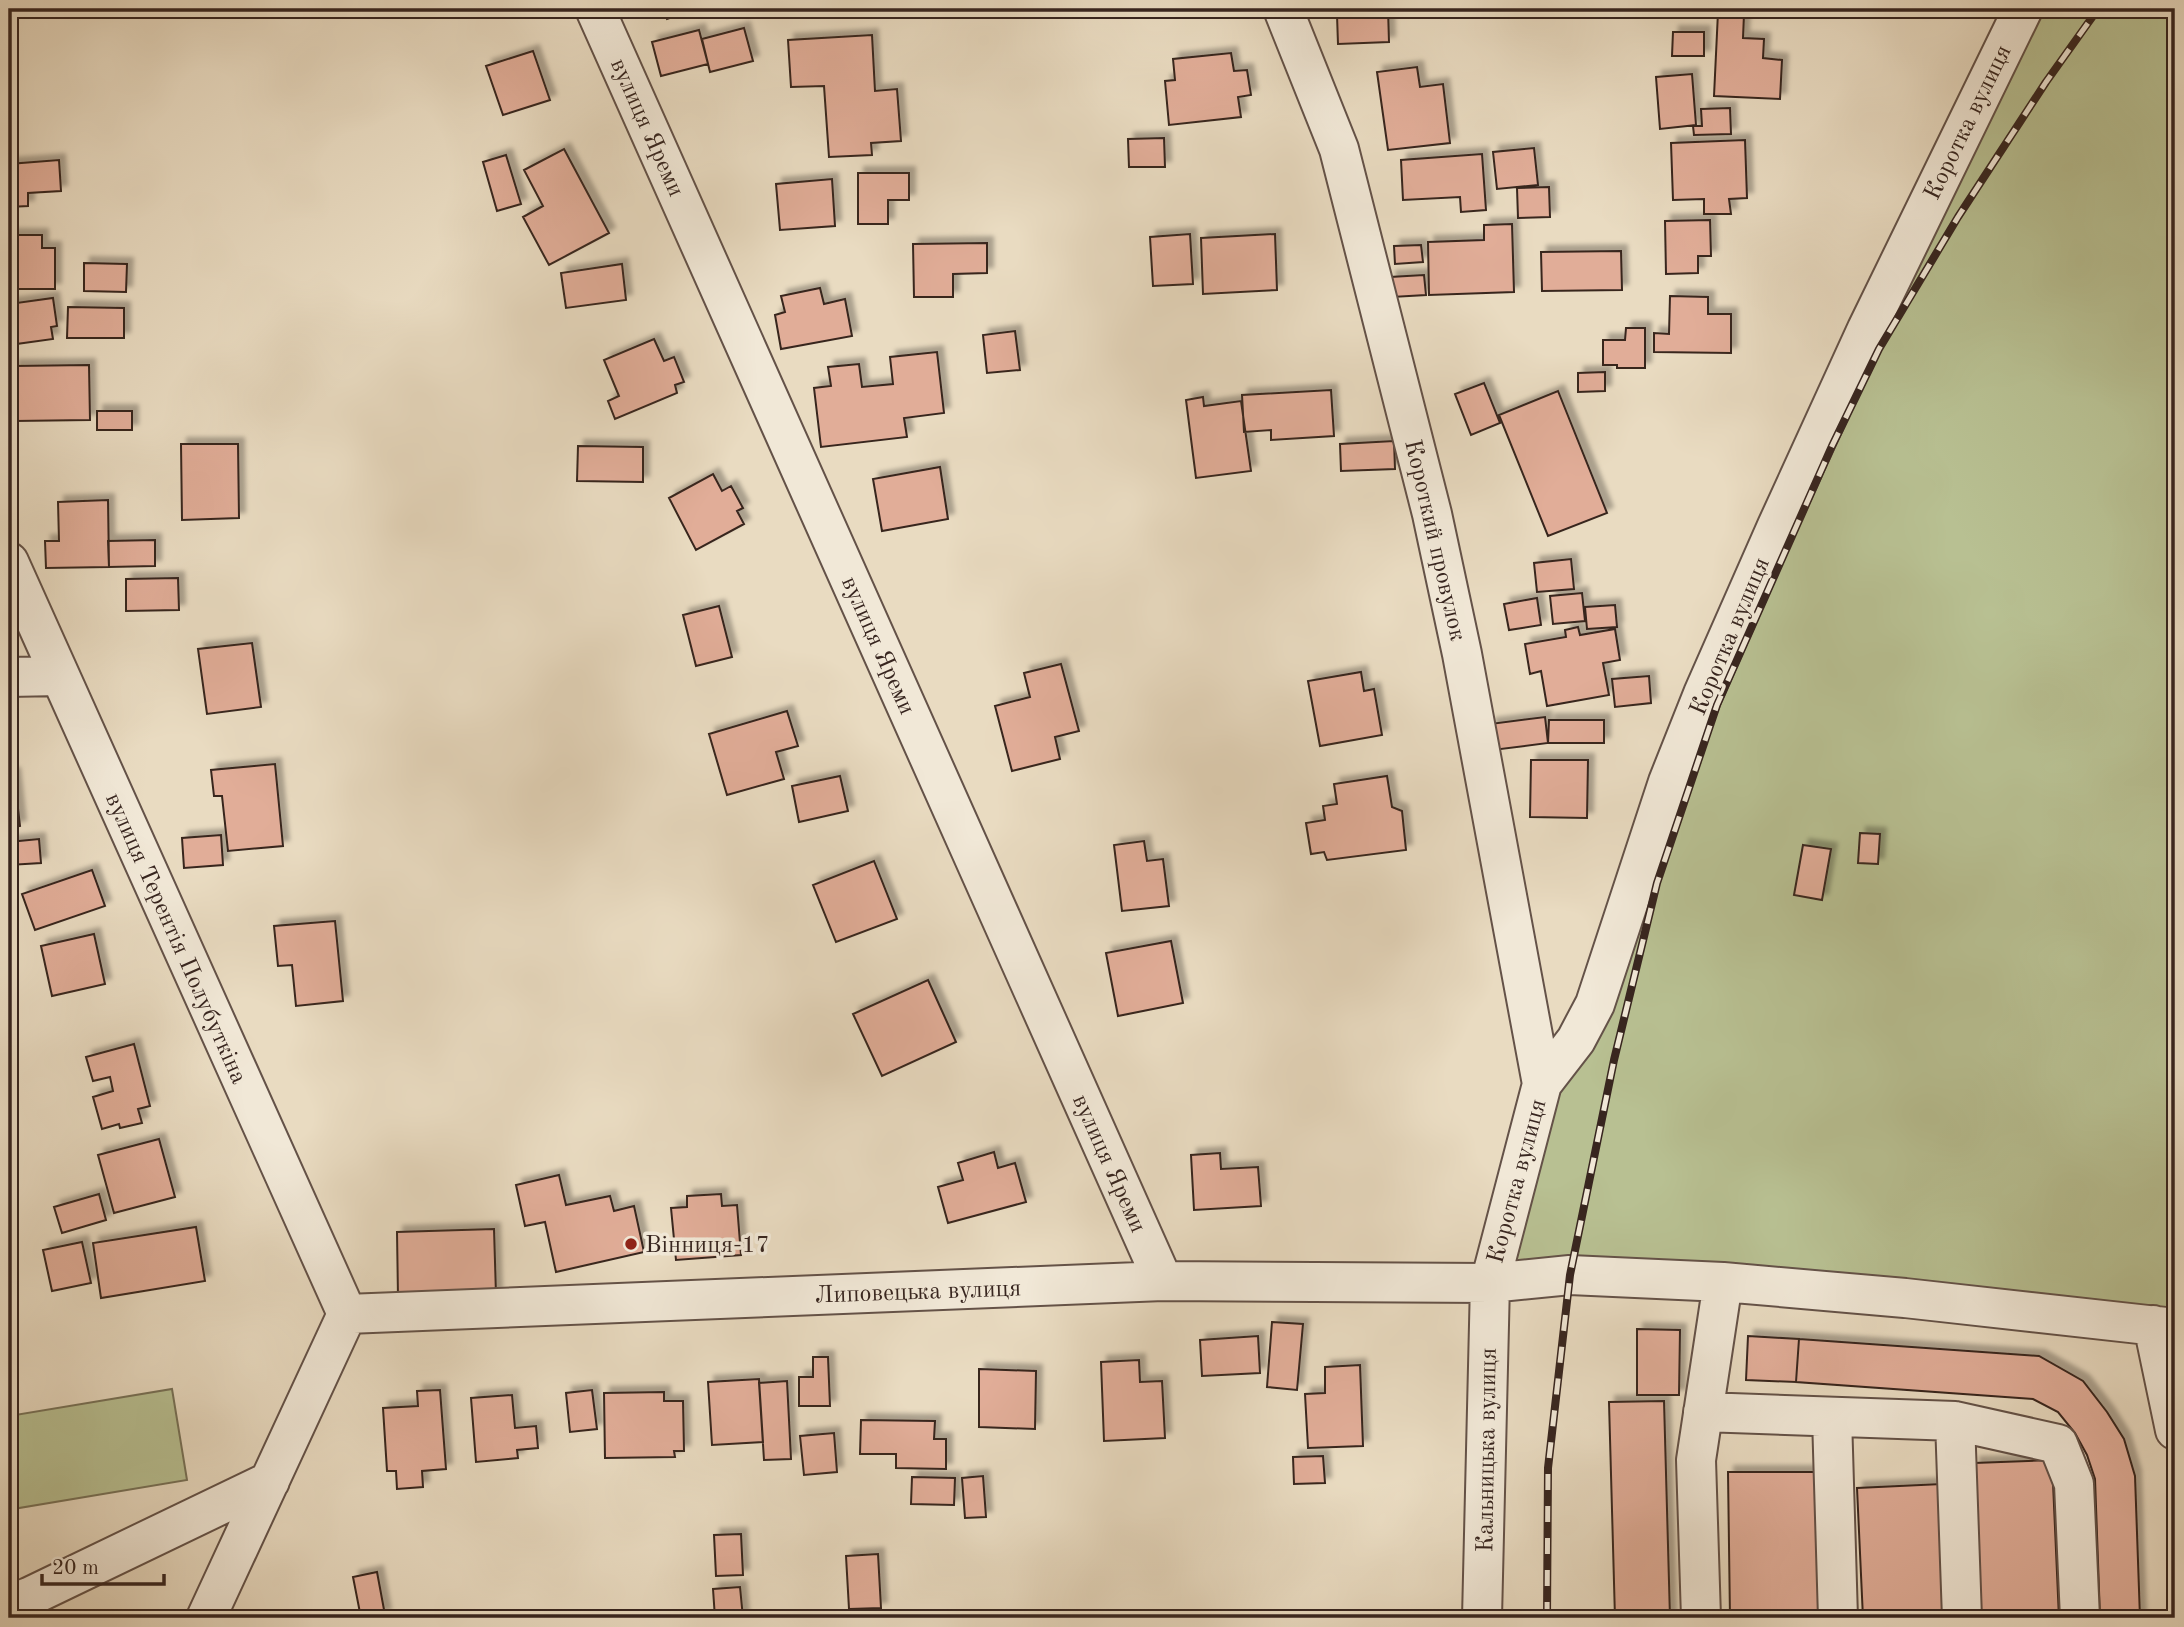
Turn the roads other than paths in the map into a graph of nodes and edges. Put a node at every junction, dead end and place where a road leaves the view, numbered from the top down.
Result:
1 (595, 9) edge
2 (1283, 9) edge
3 (2023, 9) edge
4 (9, 562) edge
5 (59, 676) junction
6 (9, 677) edge
7 (1542, 1084) junction
8 (1163, 1281) junction
9 (1723, 1282) junction
10 (1490, 1283) junction
11 (346, 1314) junction
12 (2164, 1326) edge
13 (1703, 1412) junction
14 (1832, 1417) junction
15 (1955, 1421) junction
16 (2175, 1430) edge
17 (270, 1480) junction
18 (9, 1604) edge
19 (206, 1618) edge
20 (1482, 1618) edge
21 (1701, 1618) edge
22 (1838, 1618) edge
23 (1962, 1618) edge
24 (2080, 1618) edge

1 - 8 street, вулиця Яреми
2 - 7 street, Короткий провулок
3 - 7 street, Коротка вулиця
4 - 5 street, вулиця Терентія Полубуткіна
5 - 6 street
5 - 11 street, вулиця Терентія Полубуткіна
7 - 10 street, Коротка вулиця
8 - 10 street, Липовецька вулиця
8 - 11 street, Липовецька вулиця
9 - 10 street, Липовецька вулиця
9 - 12 street, Липовецька вулиця
9 - 13 street
10 - 20 street, Кальницька вулиця
11 - 17 street
12 - 16 street
13 - 14 street
13 - 21 street
14 - 15 street
14 - 22 street
15 - 23 street
15 - 24 street
17 - 18 street
17 - 19 street

